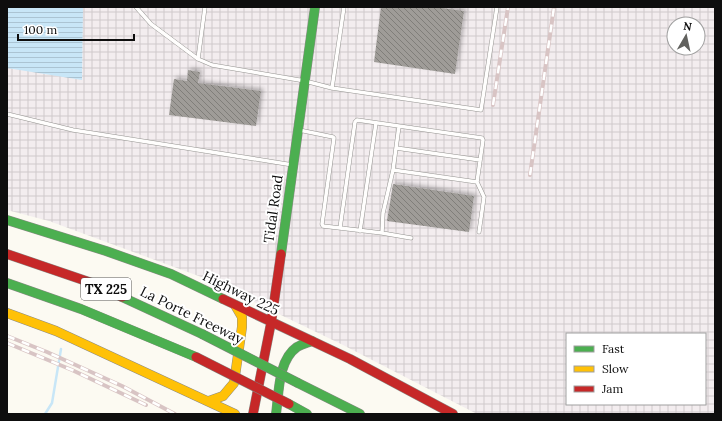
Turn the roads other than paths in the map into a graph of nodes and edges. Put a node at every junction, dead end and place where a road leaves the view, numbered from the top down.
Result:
1 (136, 7) edge
2 (206, 7) edge
3 (315, 7) edge
4 (344, 7) edge
5 (497, 7) edge
6 (198, 59) junction
7 (305, 81) junction
8 (332, 88) junction
9 (7, 114) edge
10 (376, 123) junction
11 (399, 126) junction
12 (298, 130) junction
13 (396, 148) junction
14 (480, 160) junction
15 (294, 165) junction
16 (393, 170) junction
17 (477, 182) junction
18 (7, 220) edge
19 (340, 228) junction
20 (360, 231) junction
21 (382, 232) junction
22 (479, 232) dead end
23 (411, 238) dead end
24 (7, 254) edge
25 (7, 283) edge
26 (235, 305) junction
27 (7, 313) edge
28 (271, 323) junction
29 (312, 341) junction
30 (209, 401) junction
31 (235, 414) edge
32 (253, 414) edge
33 (276, 414) edge
34 (307, 414) edge
35 (360, 414) edge
36 (453, 414) edge

1 - 6 lane
2 - 6 lane
3 - 7 main road, Tidal Road
4 - 8 lane
5 - 8 lane
6 - 7 lane
7 - 8 lane
7 - 12 main road, Tidal Road
9 - 15 lane
10 - 11 lane
10 - 19 lane
10 - 20 lane
11 - 13 lane
11 - 14 lane
12 - 15 main road, Tidal Road
12 - 19 lane
13 - 14 lane
13 - 16 lane
14 - 17 lane
15 - 28 main road, Tidal Road
16 - 17 lane
16 - 21 lane
17 - 22 lane
18 - 26 main road, Highway 225
19 - 20 lane
20 - 21 lane
21 - 23 lane
24 - 35 main road, La Porte Freeway / TX 225, bridge
25 - 34 main road, TX 225, bridge
26 - 28 main road, Highway 225
26 - 30 main road
27 - 30 main road
28 - 29 main road, Highway 225
28 - 32 main road, Tidal Road
29 - 33 main road
29 - 36 main road, Highway 225
30 - 31 main road

